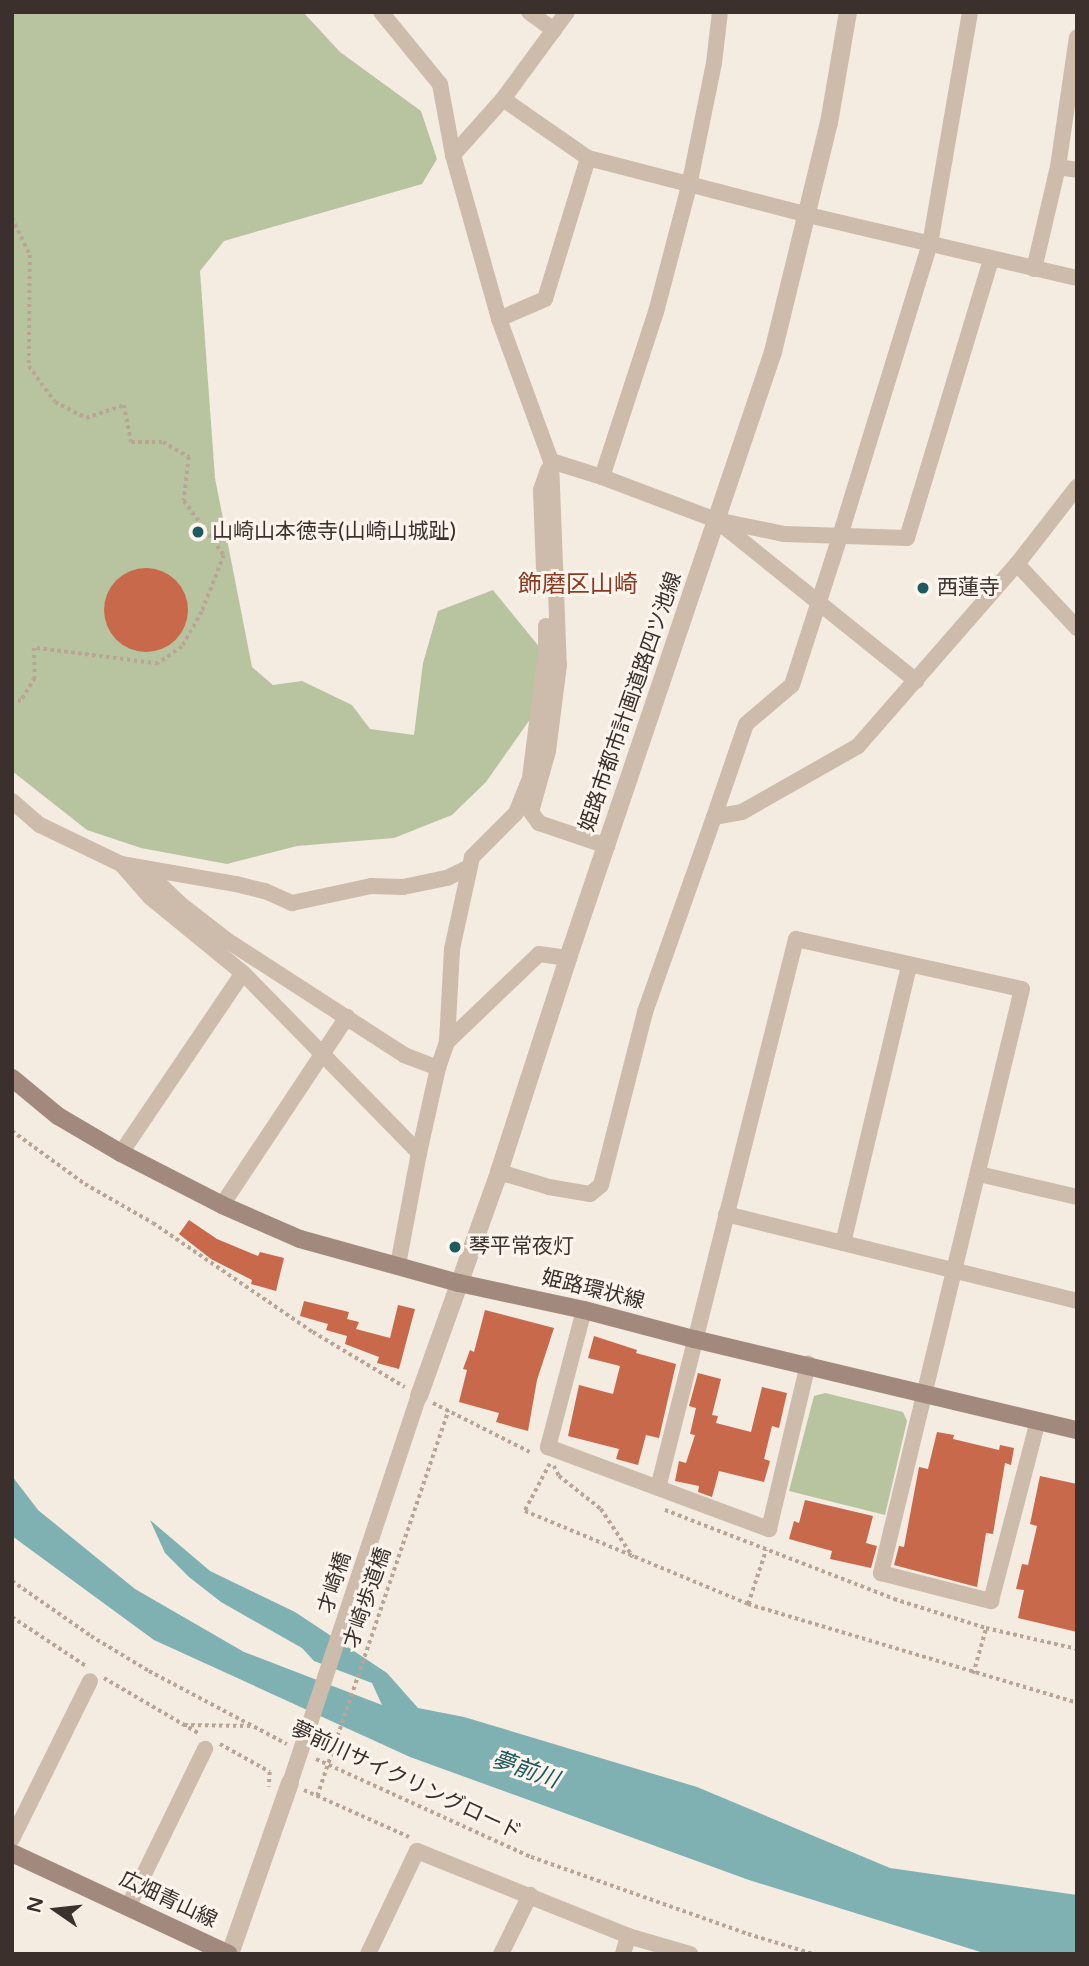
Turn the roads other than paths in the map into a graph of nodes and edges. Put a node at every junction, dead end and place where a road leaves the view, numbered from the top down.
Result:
1 (381, 12) edge
2 (529, 12) edge
3 (566, 12) edge
4 (720, 12) edge
5 (848, 12) edge
6 (970, 12) edge
7 (554, 30) junction
8 (1077, 37) edge
9 (503, 99) junction
10 (453, 155) junction
11 (588, 158) junction
12 (1058, 167) junction
13 (1077, 170) edge
14 (689, 186) junction
15 (808, 215) junction
16 (930, 244) junction
17 (991, 259) junction
18 (1034, 269) junction
19 (1077, 278) edge
20 (499, 319) junction
21 (551, 461) junction
22 (602, 477) junction
23 (1077, 487) edge
24 (716, 520) junction
25 (840, 536) junction
26 (1017, 564) junction
27 (818, 598) junction
28 (1075, 621) edge
29 (916, 681) junction
30 (12, 800) edge
31 (714, 817) junction
32 (607, 846) junction
33 (121, 864) junction
34 (470, 867) junction
35 (143, 868) junction
36 (223, 946) junction
37 (568, 958) junction
38 (909, 965) junction
39 (243, 973) junction
40 (347, 1017) junction
41 (447, 1042) junction
42 (321, 1057) junction
43 (438, 1068) junction
44 (12, 1078) edge
45 (121, 1153) junction
46 (419, 1153) junction
47 (499, 1172) junction
48 (979, 1174) junction
49 (1077, 1197) edge
50 (222, 1205) junction
51 (726, 1214) junction
52 (842, 1243) junction
53 (398, 1265) junction
54 (954, 1271) junction
55 (459, 1283) junction
56 (1077, 1301) edge
57 (584, 1310) junction
58 (694, 1339) junction
59 (808, 1364) junction
60 (924, 1393) junction
61 (419, 1396) joint
62 (1038, 1421) junction
63 (1077, 1430) edge
64 (657, 1488) junction
65 (90, 1681) dead end
66 (205, 1749) dead end
67 (288, 1791) joint
68 (12, 1839) edge
69 (12, 1853) edge
70 (530, 1895) junction
71 (128, 1907) junction
72 (628, 1936) junction
73 (229, 1954) edge
74 (368, 1954) edge
75 (501, 1954) edge
76 (623, 1954) edge
77 (690, 1954) edge

1 - 10 street
2 - 7 street
3 - 7 street
4 - 14 street
5 - 15 street, 姫路市都市計画道路四ツ池線
6 - 16 street
7 - 9 street
8 - 12 street
9 - 10 street
9 - 11 street
10 - 20 street
11 - 14 street
11 - 20 street
12 - 13 street
12 - 18 street
14 - 15 street
14 - 22 street
15 - 16 street
15 - 24 street, 姫路市都市計画道路四ツ池線
16 - 17 street
16 - 25 street
17 - 18 street
17 - 25 street
18 - 19 street
20 - 21 street
21 - 22 street
21 - 32 street
21 - 34 street
22 - 24 street
23 - 26 street
24 - 25 street
24 - 27 street
24 - 32 street, 姫路市都市計画道路四ツ池線
25 - 27 street
26 - 28 street
26 - 29 street
27 - 29 street
27 - 31 street
29 - 31 street
30 - 33 street
31 - 47 street
32 - 37 street, 姫路市都市計画道路四ツ池線
33 - 35 street
33 - 36 street
34 - 35 street
34 - 41 street
35 - 36 street
36 - 39 street
36 - 40 street
37 - 41 street
37 - 47 street, 姫路市都市計画道路四ツ池線
38 - 48 street
38 - 51 street
38 - 52 street
39 - 42 street
39 - 45 street
40 - 42 street
40 - 43 street
41 - 43 street
42 - 46 street
42 - 50 street
43 - 46 street
44 - 45 main road, 姫路環状線
45 - 50 main road, 姫路環状線
46 - 53 street
47 - 55 street, 姫路市都市計画道路四ツ池線
48 - 49 street
48 - 54 street
50 - 53 main road, 姫路環状線
51 - 52 street
51 - 58 street
52 - 54 street
53 - 55 main road, 姫路環状線
54 - 56 street
54 - 60 street
55 - 57 main road, 姫路環状線
55 - 61 street, 姫路市都市計画道路四ツ池線
57 - 58 main road, 姫路環状線
57 - 64 street
58 - 59 main road, 姫路環状線
58 - 64 street
59 - 60 main road, 姫路環状線
59 - 64 street
60 - 62 main road, 姫路環状線
60 - 62 street
61 - 67 street, 才崎橋, bridge
62 - 63 main road, 姫路環状線
65 - 68 street
66 - 71 street
67 - 73 street
69 - 71 main road, 広畑青山線
70 - 72 street
70 - 74 street
70 - 75 street
71 - 73 main road, 広畑青山線
72 - 76 street
72 - 77 street

